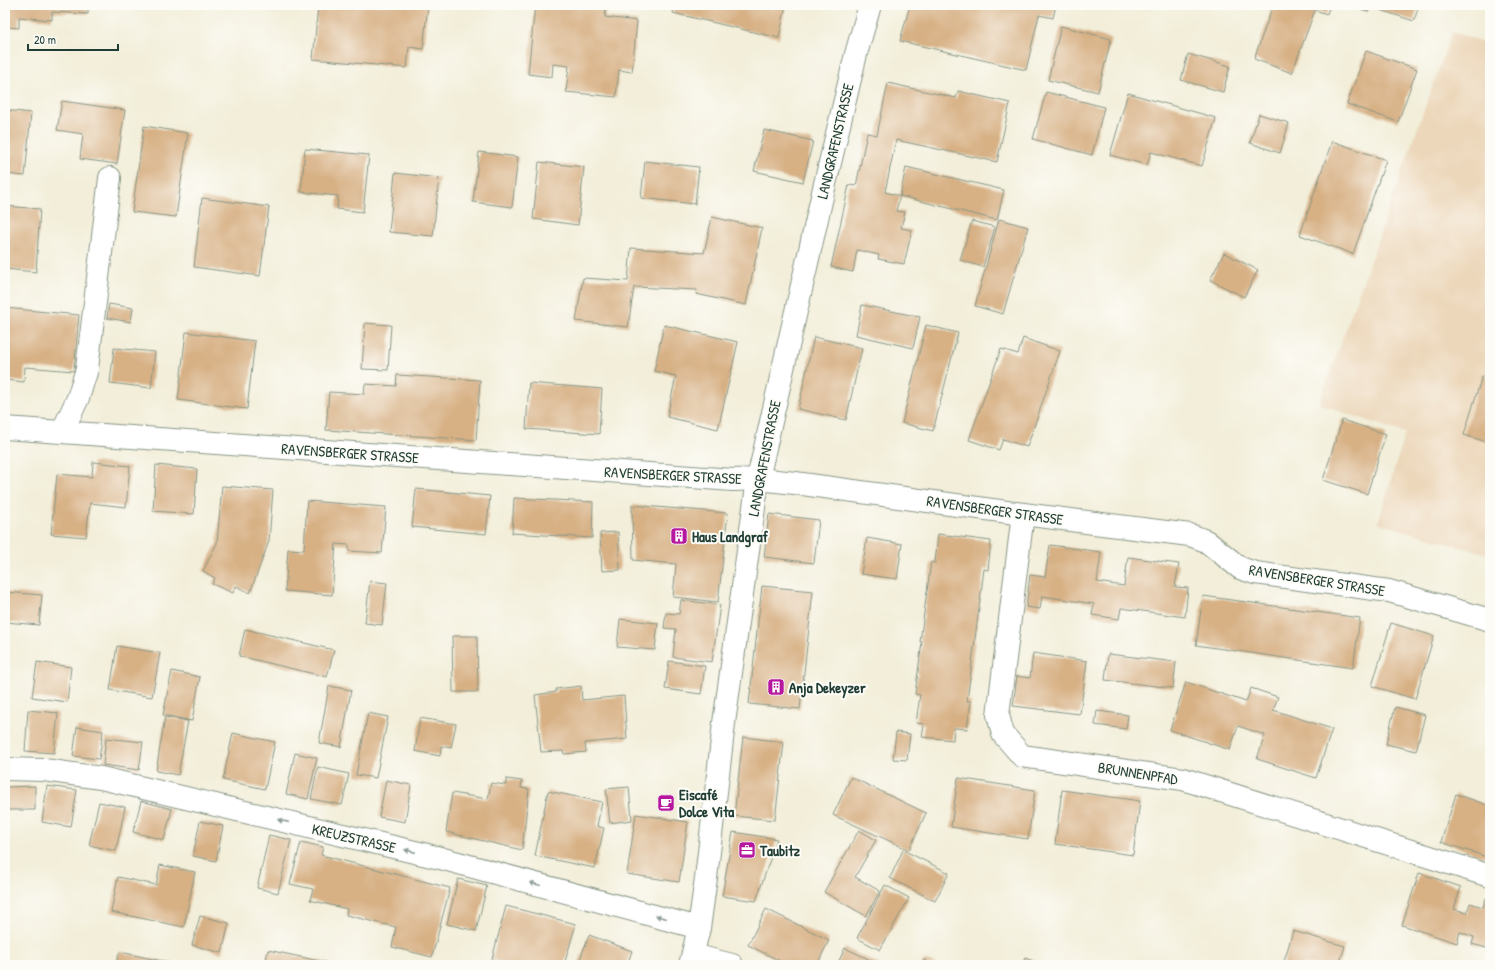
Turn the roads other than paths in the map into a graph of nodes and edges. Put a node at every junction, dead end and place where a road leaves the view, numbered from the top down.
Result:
1 (870, 5) edge
2 (110, 178) dead end
3 (5, 428) edge
4 (62, 432) junction
5 (758, 479) junction
6 (1023, 514) junction
7 (1490, 620) edge
8 (5, 770) edge
9 (1490, 876) edge
10 (699, 928) junction
11 (691, 960) edge
12 (732, 965) edge

1 - 5 street, LANDGRAFENSTRASSE
2 - 4 street
3 - 4 street, RAVENSBERGER STRASSE
4 - 5 street, RAVENSBERGER STRASSE
5 - 6 street, RAVENSBERGER STRASSE
5 - 10 street, LANDGRAFENSTRASSE
6 - 7 street, RAVENSBERGER STRASSE
6 - 9 street, BRUNNENPFAD
10 -> 8 street, KREUZSTRASSE
10 - 11 street, LANDGRAFENSTRASSE
11 - 12 street

